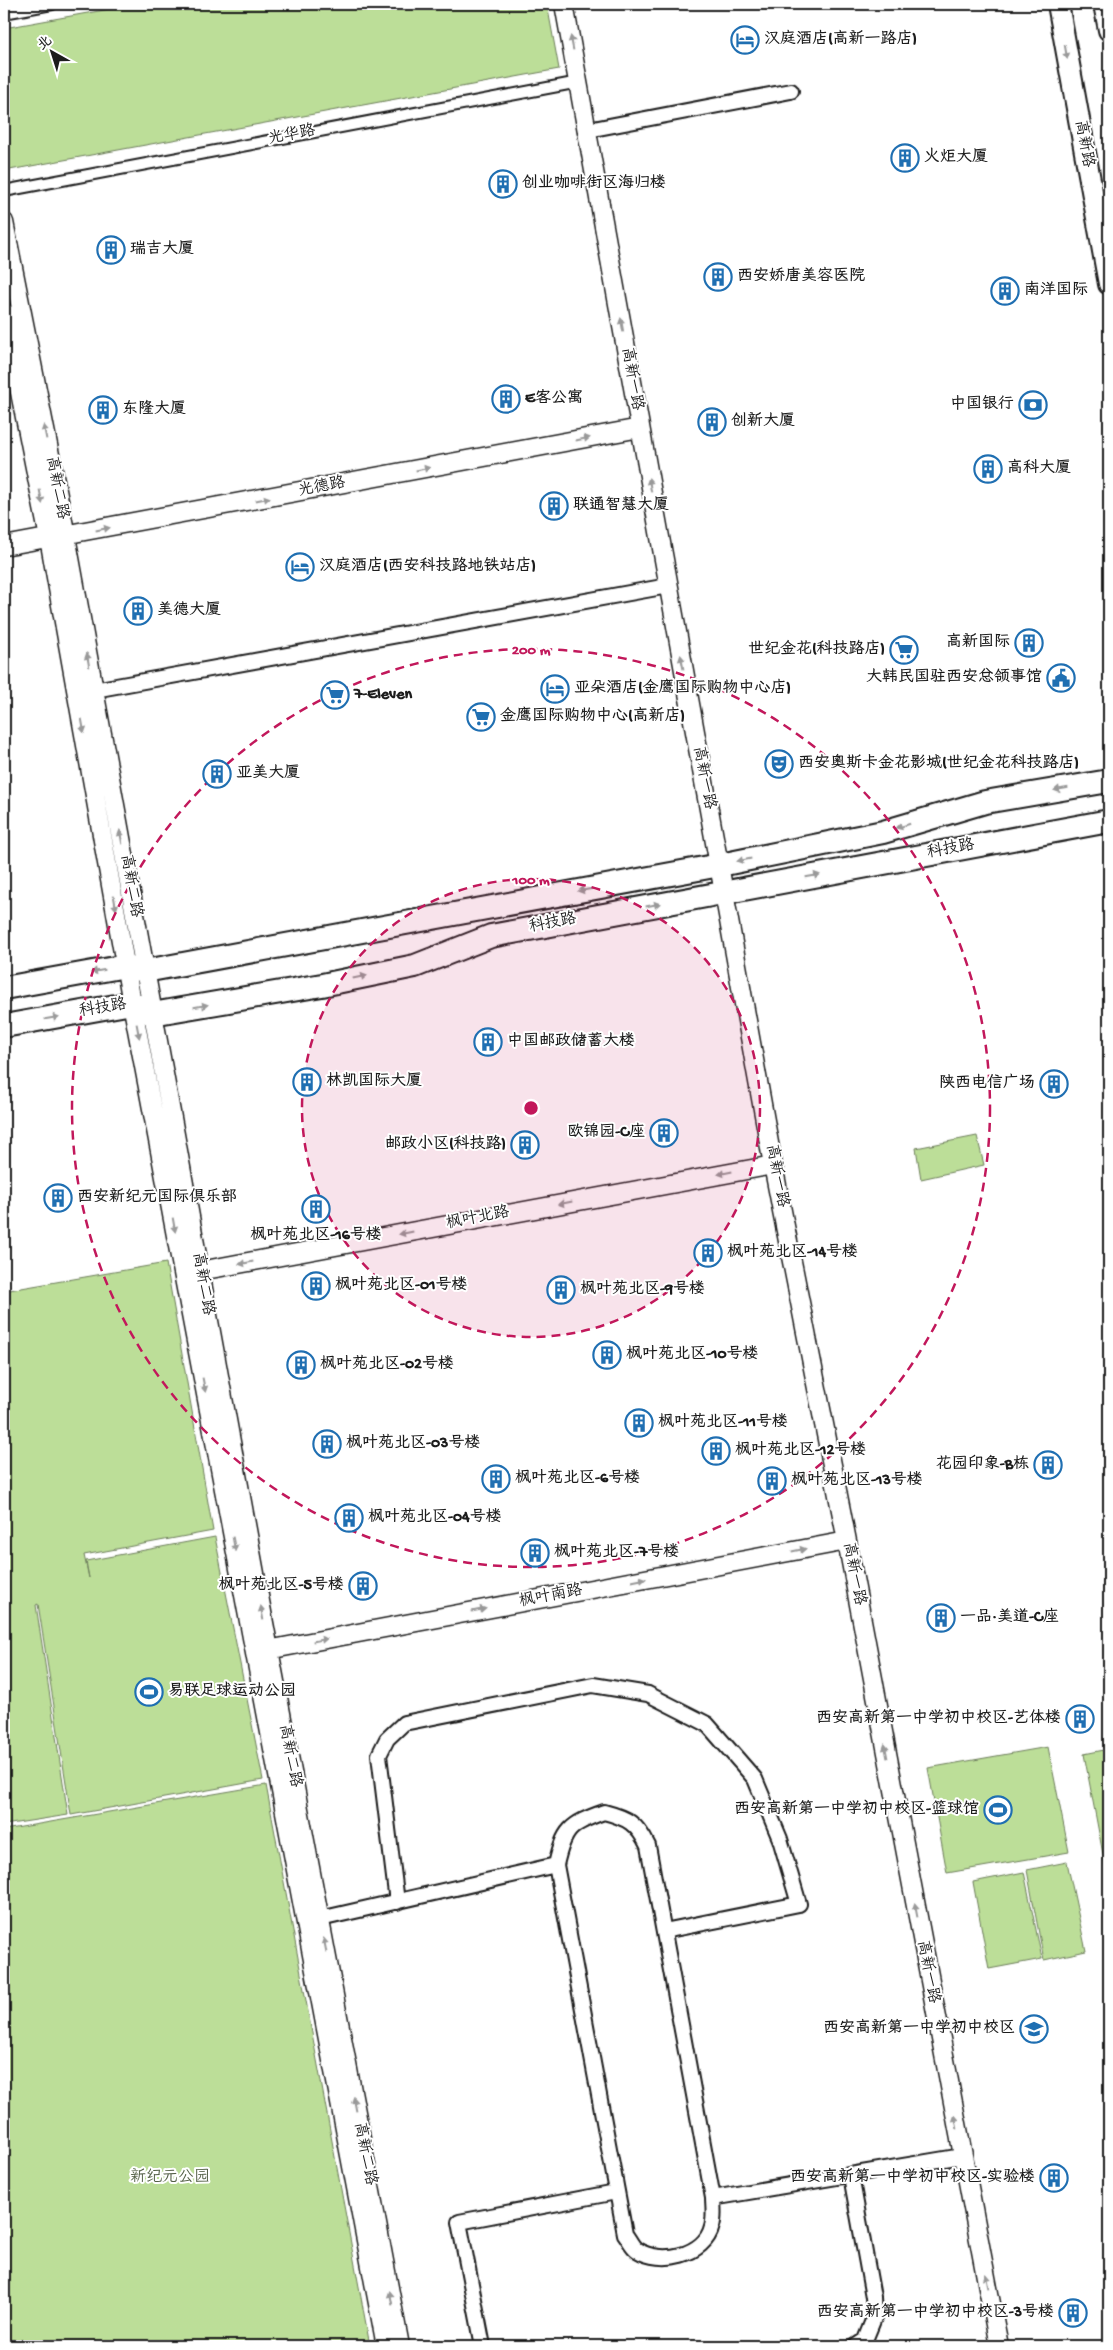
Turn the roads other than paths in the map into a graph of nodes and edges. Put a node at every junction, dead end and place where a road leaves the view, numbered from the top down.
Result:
1 (52, 4) edge
2 (1058, 4) edge
3 (1104, 4) edge
4 (569, 5) edge
5 (4, 13) edge
6 (1109, 30) edge
7 (579, 82) junction
8 (792, 91) dead end
9 (588, 130) junction
10 (4, 191) edge
11 (4, 222) edge
12 (1109, 284) edge
13 (4, 312) edge
14 (640, 428) junction
15 (57, 537) junction
16 (4, 546) edge
17 (668, 586) junction
18 (94, 690) junction
19 (1109, 781) edge
20 (1109, 821) edge
21 (720, 865) junction
22 (725, 892) junction
23 (136, 968) junction
24 (4, 988) edge
25 (132, 1003) junction
26 (152, 1014) junction
27 (4, 1026) edge
28 (773, 1164) junction
29 (191, 1273) junction
30 (847, 1541) junction
31 (262, 1651) junction
32 (556, 1865) junction
33 (397, 1902) junction
34 (320, 1918) junction
35 (664, 1931) junction
36 (962, 2156) junction
37 (851, 2176) junction
38 (616, 2192) junction
39 (713, 2198) junction
40 (386, 2346) edge
41 (400, 2346) edge
42 (482, 2346) edge
43 (856, 2346) edge
44 (999, 2346) edge

1 - 5 street
2 -> 12 main road, 高新路
3 - 6 main road
7 -> 4 street, 高新一路
7 - 9 street, 高新一路
7 - 10 street, 光华路
8 - 9 street
14 -> 9 street, 高新一路
15 -> 11 street, 高新二路
13 -> 15 street, 高新二路
15 -> 14 street, 光德路
17 -> 14 street, 高新一路
15 - 16 street, 光德路
18 -> 15 street, 高新二路
15 -> 23 street, 高新二路
17 - 18 street
21 -> 17 street, 高新一路
23 -> 18 street, 高新二路
19 -> 21 main road, 科技路
22 -> 20 main road, 科技路
21 - 22 street, 高新一路
21 -> 23 main road, 科技路
26 -> 22 main road, 科技路
22 - 28 street, 高新一路
23 -> 24 main road, 科技路
23 - 25 street, 高新二路
23 - 26 street, 高新二路
25 - 26 main road, 科技路
27 -> 25 main road, 科技路
25 -> 29 street, 高新二路
26 - 29 street, 高新二路
28 -> 29 street, 枫叶北路
28 - 30 street, 高新一路
29 - 31 street, 高新二路
31 -> 30 street, 枫叶南路
36 -> 30 street, 高新一路
31 - 34 street, 高新二路
31 - 40 street, 高新二路
32 - 33 street
32 - 35 street
32 - 38 street
33 - 34 street
33 - 35 street
41 -> 34 street, 高新二路
35 - 39 street
36 - 37 street
44 -> 36 street, 高新一路
37 - 39 street
37 - 43 street
38 - 39 street
38 - 42 street

